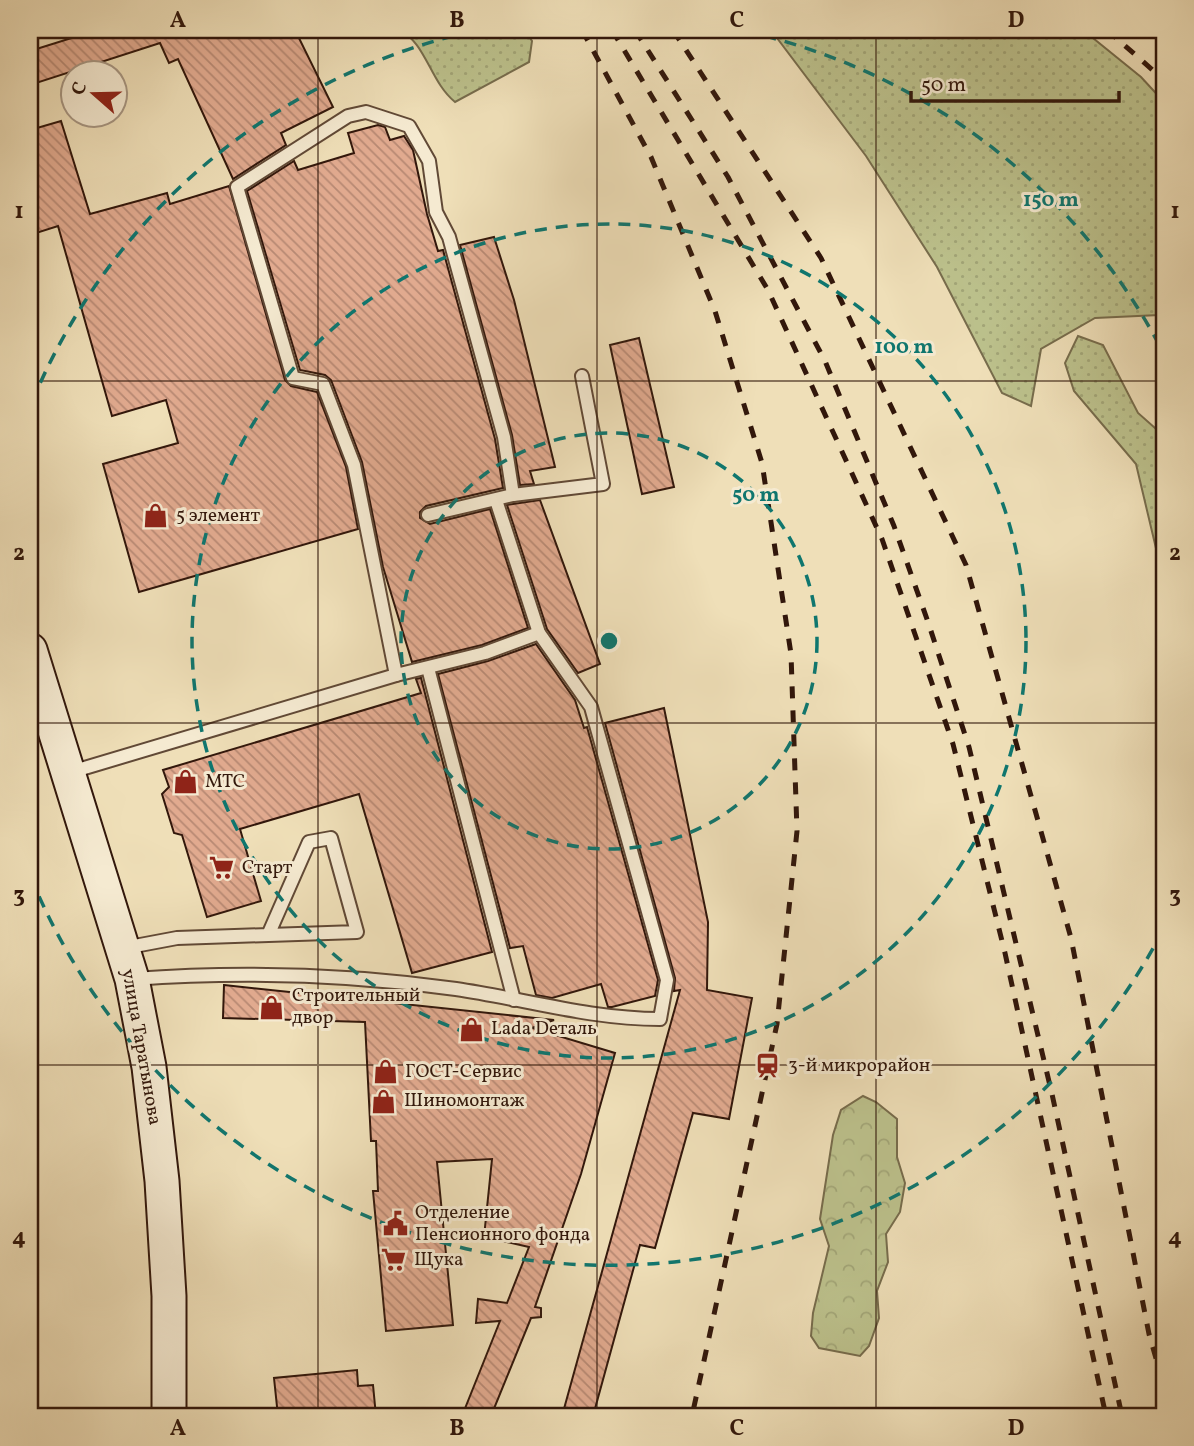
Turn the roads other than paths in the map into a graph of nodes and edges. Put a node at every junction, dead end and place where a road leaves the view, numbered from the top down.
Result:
1 (582, 376) dead end
2 (513, 495) junction
3 (496, 500) junction
4 (428, 515) dead end
5 (539, 633) junction
6 (30, 650) edge
7 (428, 668) junction
8 (396, 675) junction
9 (67, 773) junction
10 (269, 933) junction
11 (121, 948) junction
12 (132, 979) junction
13 (514, 1000) junction
14 (169, 1416) edge

1 - 2 lane
2 - 3 lane
2 - 8 lane
3 - 4 lane
3 - 5 lane
5 - 7 lane
5 - 13 lane
6 - 9 street, улица Таратынова
7 - 8 lane
7 - 13 lane
8 - 9 lane
9 - 11 street, улица Таратынова
10 - 10 lane
10 - 11 lane
11 - 12 street, улица Таратынова
12 - 13 lane
12 - 14 street, улица Таратынова

